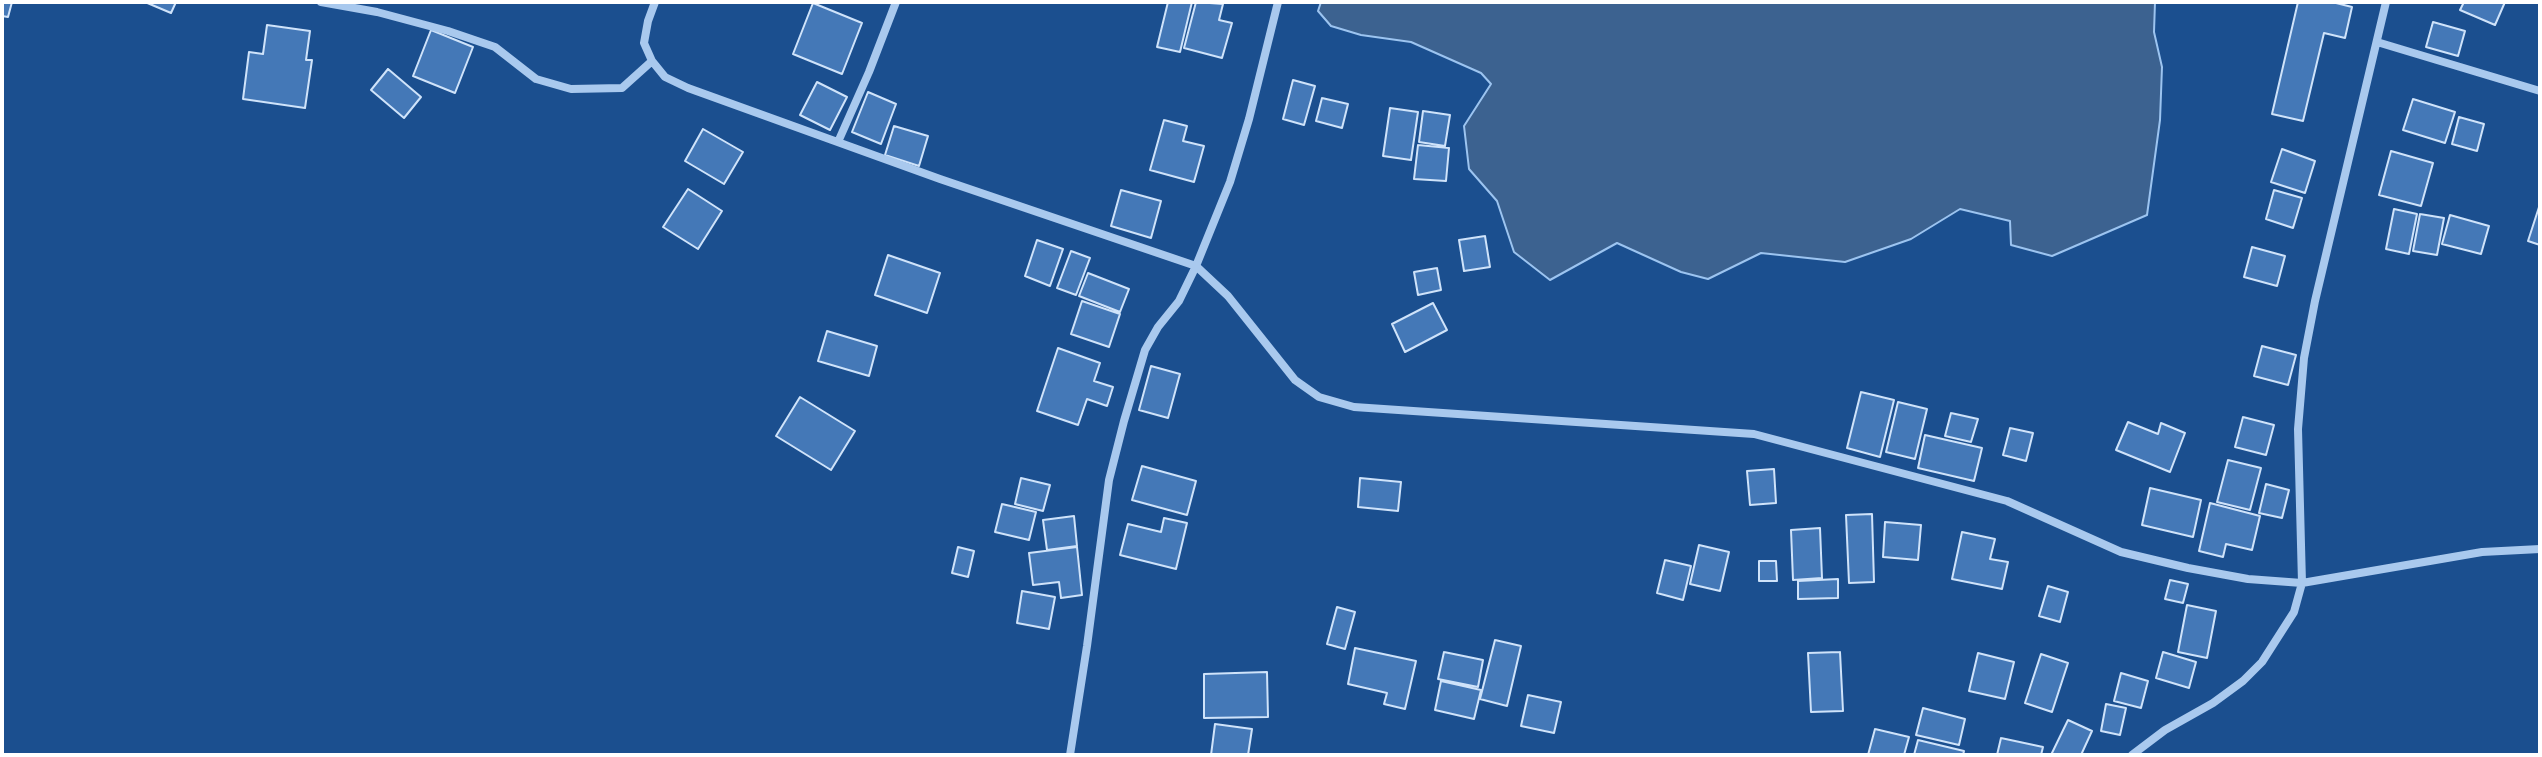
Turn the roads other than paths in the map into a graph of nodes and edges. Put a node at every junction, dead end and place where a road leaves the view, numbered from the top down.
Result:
1 (321, 2) edge
2 (655, 2) edge
3 (896, 2) edge
4 (1278, 2) edge
5 (2386, 2) edge
6 (2377, 42) junction
7 (652, 61) junction
8 (2540, 91) edge
9 (838, 142) junction
10 (1196, 266) junction
11 (2540, 549) edge
12 (2302, 583) junction
13 (1070, 755) edge
14 (2132, 755) edge

1 - 7 street
2 - 7 street
3 - 9 street
4 - 10 street
5 - 6 street
6 - 8 street
6 - 12 street
7 - 9 street
9 - 10 street
10 - 12 street
10 - 13 street
11 - 12 street
12 - 14 street

